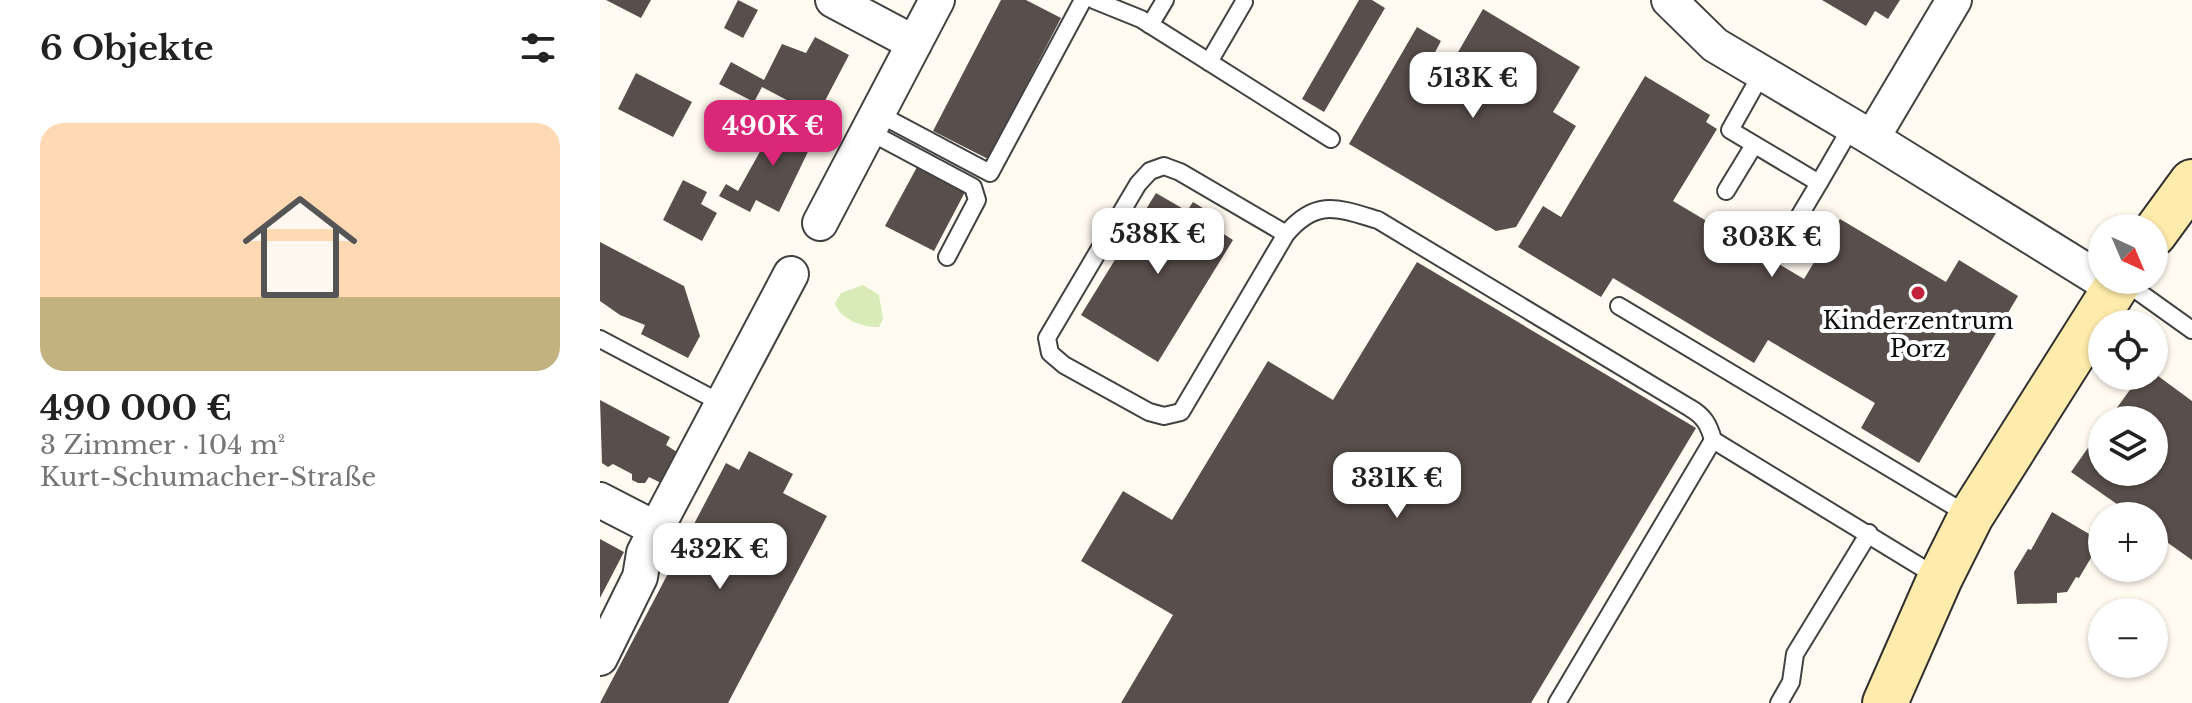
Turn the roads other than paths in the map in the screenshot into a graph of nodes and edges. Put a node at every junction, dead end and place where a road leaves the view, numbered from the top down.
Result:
1 (833, 0) edge
2 (937, 0) edge
3 (1083, 0) edge
4 (1094, 0) edge
5 (1165, 0) edge
6 (1669, 0) edge
7 (1954, 0) edge
8 (1244, 2) edge
9 (1150, 25) junction
10 (914, 43) junction
11 (1209, 62) junction
12 (1762, 73) junction
13 (872, 122) junction
14 (1862, 132) junction
15 (1331, 139) dead end
16 (1754, 145) junction
17 (2192, 182) edge
18 (1819, 183) junction
19 (1726, 191) dead end
20 (2168, 215) edge
21 (820, 223) dead end
22 (1791, 230) dead end
23 (1286, 234) junction
24 (947, 257) dead end
25 (2088, 265) edge
26 (791, 274) dead end
27 (2112, 294) edge
28 (2136, 294) edge
29 (1619, 306) dead end
30 (2192, 330) edge
31 (600, 339) edge
32 (721, 403) junction
33 (1713, 440) junction
34 (600, 500) edge
35 (1971, 516) junction
36 (656, 529) junction
37 (1869, 533) junction
38 (1940, 578) junction
39 (609, 618) edge
40 (600, 658) edge
41 (1557, 703) edge
42 (1779, 703) edge
43 (1885, 703) edge

1 - 10 street
2 - 10 street
3 - 13 lane
4 - 9 lane
5 - 9 lane
6 - 12 street
7 - 14 street
8 - 11 lane
9 - 11 lane
10 - 13 street
11 - 15 lane
12 - 14 street
12 - 16 lane
13 - 21 street
13 - 24 lane
14 - 18 lane
14 - 25 street
16 - 18 lane
16 - 19 lane
17 - 20 street
18 - 22 lane
23 - 23 lane
23 - 33 lane
26 - 32 street
27 - 35 street
28 - 30 lane
29 - 35 lane
31 - 32 lane
32 - 36 street
33 - 37 lane
33 - 41 lane
34 - 36 street
35 - 38 street
36 - 39 street
37 - 38 lane
37 - 42 lane
38 - 43 street
39 - 40 street

